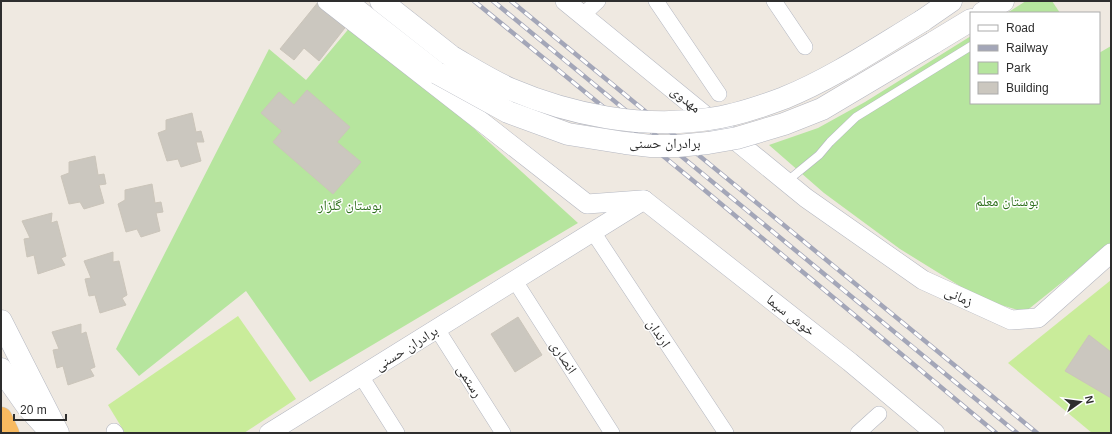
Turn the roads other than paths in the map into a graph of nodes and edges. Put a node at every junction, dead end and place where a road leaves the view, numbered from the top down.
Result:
1 (327, 1) edge
2 (345, 1) edge
3 (381, 1) edge
4 (565, 1) edge
5 (598, 1) edge
6 (656, 1) edge
7 (774, 1) edge
8 (951, 1) edge
9 (1003, 1) edge
10 (583, 8) edge
11 (985, 12) edge
12 (970, 21) edge
13 (805, 47) dead end
14 (970, 47) edge
15 (444, 65) junction
16 (719, 94) dead end
17 (786, 182) junction
18 (806, 198) joint
19 (644, 200) junction
20 (587, 204) junction
21 (593, 232) junction
22 (1111, 253) edge
23 (515, 280) junction
24 (1, 321) edge
25 (437, 329) junction
26 (1, 369) edge
27 (361, 376) junction
28 (879, 414) dead end
29 (1, 418) edge
30 (8, 433) edge
31 (53, 433) edge
32 (58, 433) edge
33 (270, 433) edge
34 (397, 433) edge
35 (503, 433) edge
36 (612, 433) edge
37 (726, 433) edge
38 (858, 433) edge
39 (935, 433) edge

1 - 20 street
2 - 15 main road, برادران حسنی
3 - 15 main road, برادران حسنی
4 - 10 street, مهدوی
5 - 10 street
6 - 16 street
7 - 13 street
8 - 15 main road, برادران حسنی, bridge
9 - 11 main road
10 - 17 street, مهدوی
12 - 15 main road, برادران حسنی, bridge
14 - 17 lane
17 - 18 street, مهدوی
18 - 22 street, زمانی
19 - 20 street
19 - 21 street, برادران حسنی
19 - 39 street, خوش سیما
20 - 21 street
21 - 23 street, برادران حسنی
21 - 37 street, ارندان
23 - 25 street, برادران حسنی
23 - 36 street, انصاری
24 - 32 main road
25 - 27 street, برادران حسنی
25 - 35 street, رستمی
26 - 31 main road
27 - 33 street, برادران حسنی
27 - 34 street
28 - 38 street
29 - 30 highway

